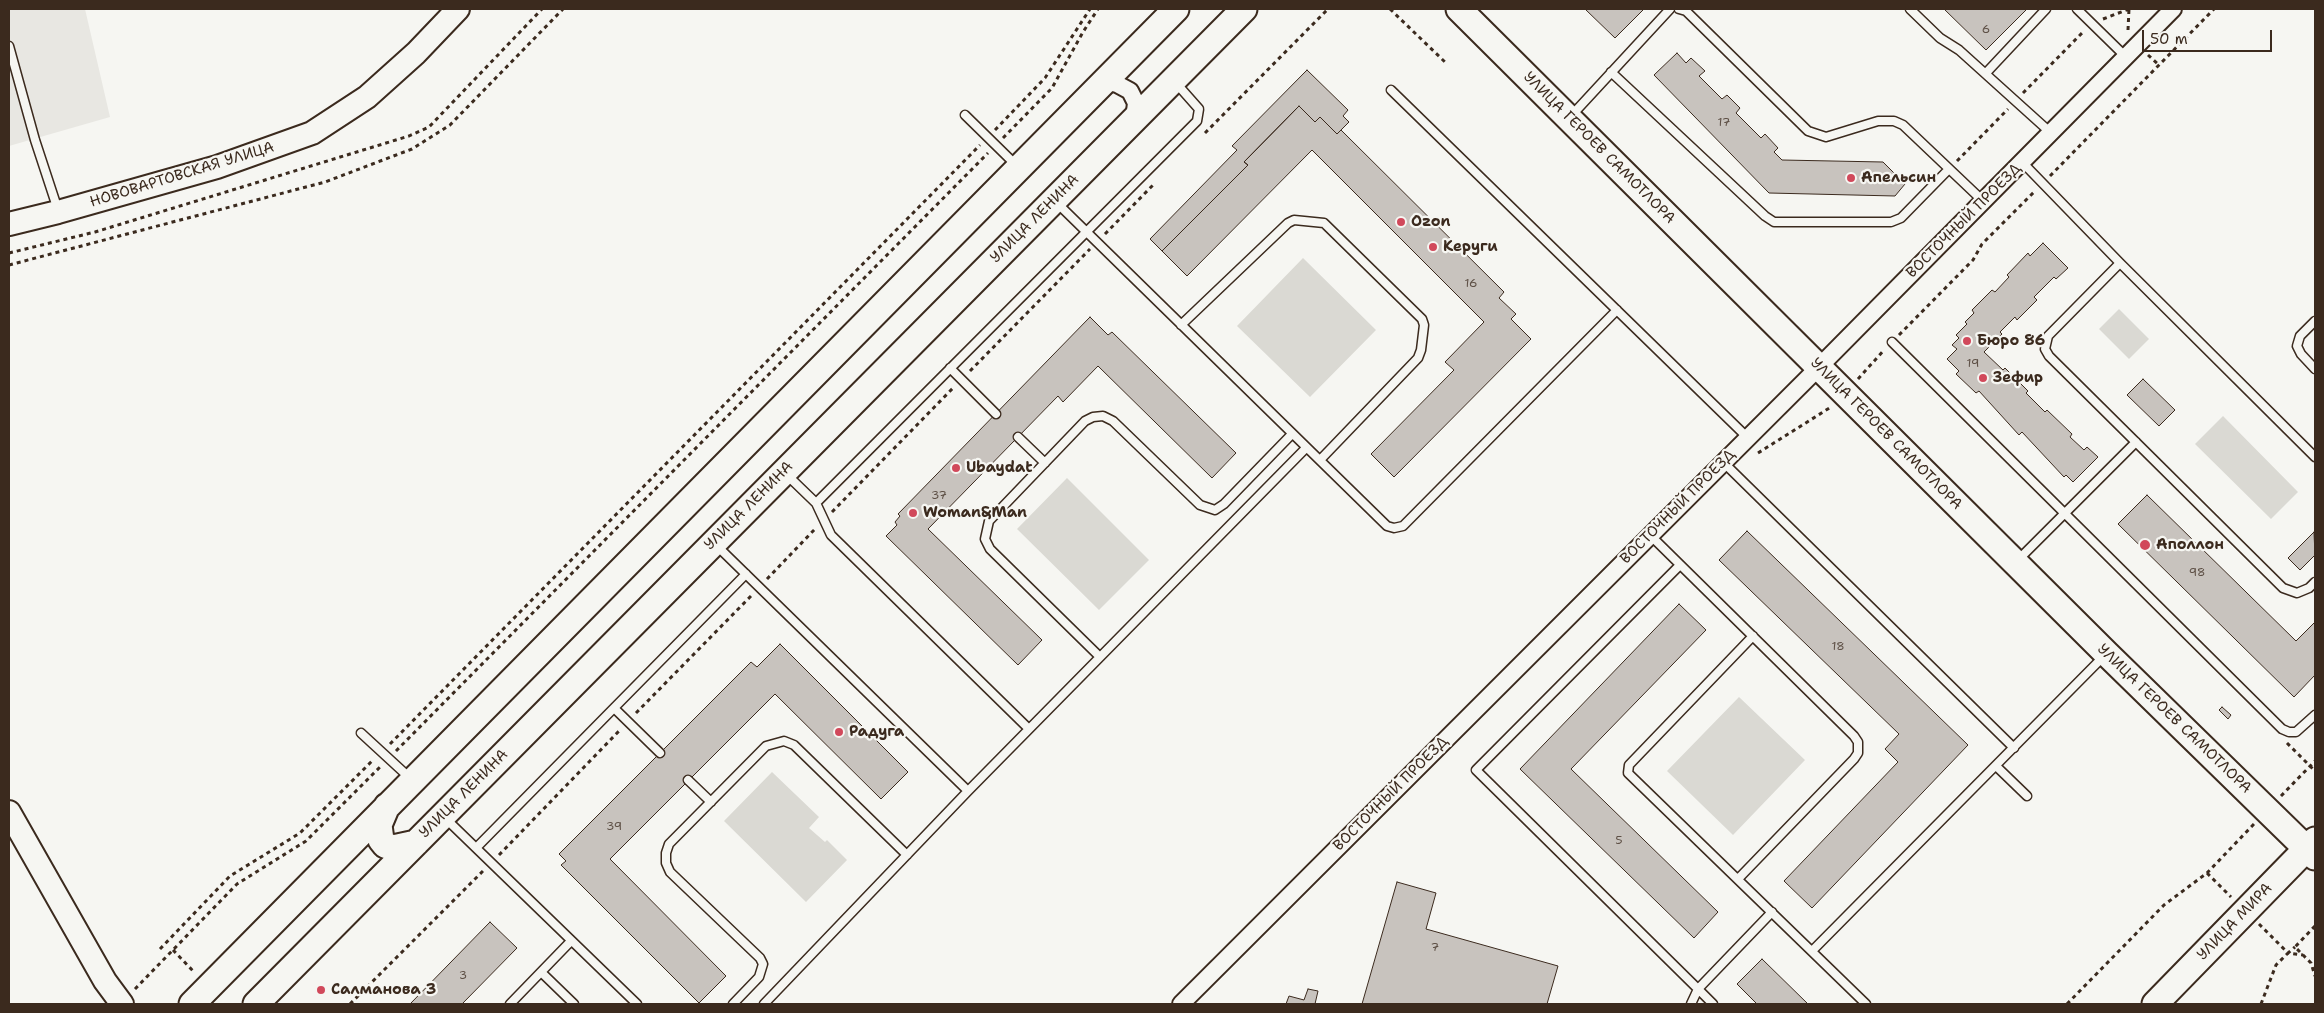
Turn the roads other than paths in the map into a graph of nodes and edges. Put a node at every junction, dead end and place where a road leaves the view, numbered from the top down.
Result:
1 (458, 9) edge
2 (1176, 9) edge
3 (1244, 9) edge
4 (1458, 9) edge
5 (1670, 9) edge
6 (1679, 9) edge
7 (1910, 9) edge
8 (2046, 9) edge
9 (2077, 9) edge
10 (2173, 9) edge
11 (9, 46) edge
12 (2126, 57) junction
13 (1611, 72) junction
14 (1986, 73) junction
15 (1173, 80) junction
16 (1100, 84) junction
17 (1391, 90) dead end
18 (965, 115) dead end
19 (1569, 118) junction
20 (1134, 120) junction
21 (2051, 132) junction
22 (2022, 162) junction
23 (1018, 167) junction
24 (1949, 169) junction
25 (1054, 201) junction
26 (1984, 201) junction
27 (58, 212) junction
28 (9, 224) edge
29 (1086, 232) junction
30 (2120, 263) junction
31 (1616, 310) junction
32 (2315, 321) edge
33 (1181, 325) junction
34 (1892, 342) road end
35 (1819, 367) junction
36 (950, 368) junction
37 (2315, 369) edge
38 (996, 414) dead end
39 (1292, 434) junction
40 (1018, 437) dead end
41 (1748, 438) junction
42 (2136, 442) junction
43 (1306, 448) junction
44 (2315, 457) edge
45 (1320, 460) junction
46 (1723, 462) junction
47 (1044, 463) junction
48 (784, 472) junction
49 (816, 502) junction
50 (2065, 512) junction
51 (1650, 535) junction
52 (713, 542) junction
53 (2016, 562) junction
54 (1680, 565) junction
55 (746, 574) junction
56 (2315, 582) edge
57 (1753, 636) junction
58 (2107, 654) junction
59 (1100, 657) junction
60 (615, 709) junction
61 (2315, 715) edge
62 (1030, 729) junction
63 (362, 733) dead end
64 (2014, 748) junction
65 (660, 753) dead end
66 (1996, 766) junction
67 (688, 780) dead end
68 (412, 781) junction
69 (968, 791) junction
70 (2027, 796) dead end
71 (710, 802) junction
72 (387, 806) junction
73 (9, 812) edge
74 (443, 816) junction
75 (416, 842) junction
76 (476, 848) junction
77 (2312, 849) edge
78 (907, 855) junction
79 (1738, 879) junction
80 (1772, 912) junction
81 (571, 941) junction
82 (1812, 951) junction
83 (541, 972) junction
84 (1698, 989) junction
85 (121, 1004) edge
86 (192, 1004) edge
87 (256, 1004) edge
88 (510, 1004) edge
89 (574, 1004) edge
90 (636, 1004) edge
91 (733, 1004) edge
92 (764, 1004) edge
93 (1181, 1004) edge
94 (1691, 1004) edge
95 (1713, 1004) edge
96 (1866, 1004) edge
97 (2155, 1004) edge

1 - 27 main road, НОВОВАРТОВСКАЯ УЛИЦА
2 - 16 main road
3 - 15 main road, УЛИЦА ЛЕНИНА
4 - 19 main road, УЛИЦА ГЕРОЕВ САМОТЛОРА
5 - 13 lane
6 - 24 lane
7 - 14 lane
8 - 14 lane
9 - 12 lane
10 - 12 street, ВОСТОЧНЫЙ ПРОЕЗД
11 - 27 lane
12 - 21 street, ВОСТОЧНЫЙ ПРОЕЗД
13 - 19 lane
13 - 24 lane
14 - 21 lane
15 - 20 main road, УЛИЦА ЛЕНИНА
15 - 29 lane
16 - 20 street
16 - 23 main road
17 - 31 lane
18 - 23 lane
19 - 35 main road, УЛИЦА ГЕРОЕВ САМОТЛОРА
20 - 25 main road, УЛИЦА ЛЕНИНА
21 - 22 street, ВОСТОЧНЫЙ ПРОЕЗД
22 - 26 street, ВОСТОЧНЫЙ ПРОЕЗД
22 - 30 lane
23 - 68 main road
24 - 26 lane
25 - 29 lane
25 - 48 main road, УЛИЦА ЛЕНИНА
26 - 35 street, ВОСТОЧНЫЙ ПРОЕЗД
27 - 28 main road, НОВОВАРТОВСКАЯ УЛИЦА
29 - 33 lane
29 - 36 lane
30 - 42 lane
30 - 44 lane
31 - 41 lane
31 - 45 lane
32 - 37 lane
33 - 39 lane
33 - 45 lane
34 - 50 lane
35 - 41 street, ВОСТОЧНЫЙ ПРОЕЗД
35 - 53 main road, УЛИЦА ГЕРОЕВ САМОТЛОРА
36 - 38 lane
36 - 49 lane
39 - 43 lane
39 - 47 lane
40 - 47 lane
41 - 46 street, ВОСТОЧНЫЙ ПРОЕЗД
42 - 50 lane
42 - 56 lane
43 - 45 lane
43 - 59 lane
46 - 51 street, ВОСТОЧНЫЙ ПРОЕЗД
46 - 64 lane
47 - 59 lane
48 - 49 lane
48 - 52 main road, УЛИЦА ЛЕНИНА
49 - 62 lane
50 - 53 lane
50 - 61 lane
51 - 54 lane
51 - 93 street, ВОСТОЧНЫЙ ПРОЕЗД
52 - 55 lane
52 - 74 main road, УЛИЦА ЛЕНИНА
53 - 58 main road, УЛИЦА ГЕРОЕВ САМОТЛОРА
54 - 57 lane
54 - 84 lane
55 - 60 lane
55 - 69 lane
57 - 79 lane
57 - 79 lane
58 - 64 lane
58 - 77 main road, УЛИЦА ГЕРОЕВ САМОТЛОРА
59 - 62 lane
60 - 65 lane
60 - 76 lane
62 - 69 lane
63 - 68 lane
64 - 66 lane
66 - 70 lane
66 - 82 lane
67 - 71 lane
68 - 72 main road
69 - 78 lane
71 - 78 lane
71 - 91 lane
72 - 75 main road
72 - 86 main road
73 - 85 main road
74 - 75 main road, УЛИЦА ЛЕНИНА
74 - 76 lane
75 - 87 main road, УЛИЦА ЛЕНИНА
76 - 81 lane
77 - 97 main road, УЛИЦА МИРА
78 - 92 lane
79 - 80 lane
80 - 82 lane
80 - 84 lane
81 - 83 lane
81 - 90 lane
82 - 96 lane
83 - 88 lane
83 - 89 lane
84 - 94 lane
84 - 95 lane

